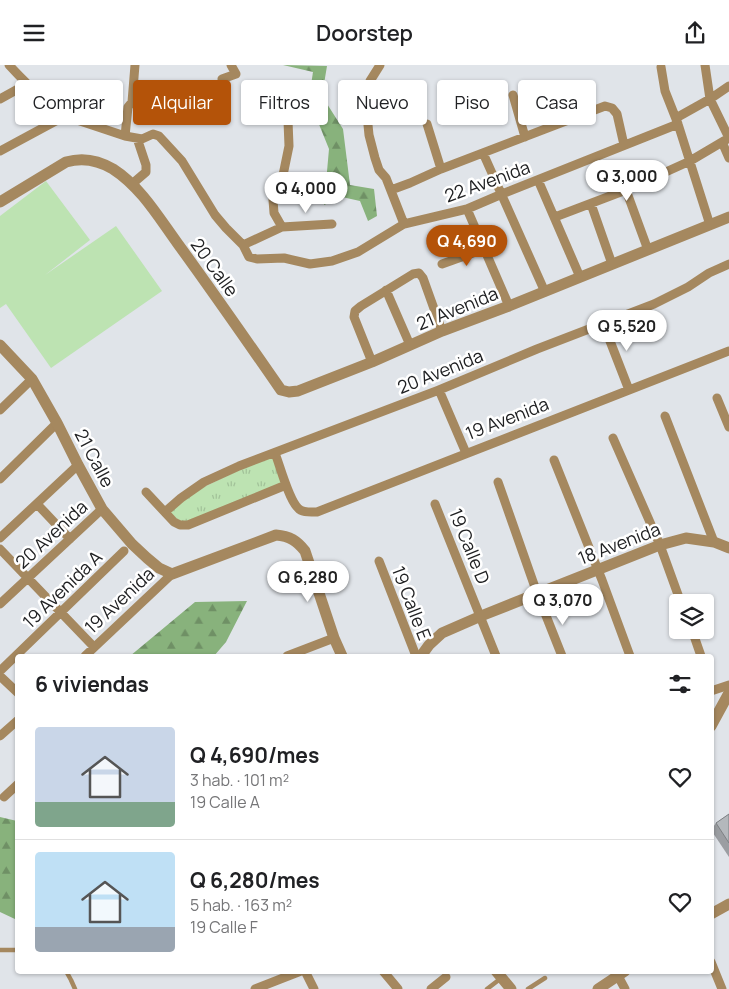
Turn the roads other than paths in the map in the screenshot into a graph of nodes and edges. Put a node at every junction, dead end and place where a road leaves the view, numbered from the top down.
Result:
1 (9, 65) edge
2 (135, 65) edge
3 (231, 65) edge
4 (380, 65) edge
5 (705, 65) edge
6 (661, 67) dead end
7 (222, 79) dead end
8 (23, 80) edge
9 (729, 86) edge
10 (15, 91) edge
11 (513, 95) dead end
12 (0, 99) edge
13 (710, 99) junction
14 (677, 121) junction
15 (427, 124) dead end
16 (48, 125) edge
17 (92, 125) edge
18 (288, 125) edge
19 (125, 136) junction
20 (525, 137) junction
21 (137, 138) junction
22 (727, 139) edge
23 (624, 145) junction
24 (0, 151) edge
25 (483, 153) junction
26 (729, 158) edge
27 (690, 161) junction
28 (441, 169) junction
29 (538, 180) junction
30 (132, 185) junction
31 (391, 190) junction
32 (626, 190) junction
33 (502, 194) junction
34 (0, 202) edge
35 (591, 204) junction
36 (467, 209) junction
37 (554, 217) junction
38 (729, 217) edge
39 (332, 224) dead end
40 (404, 224) junction
41 (710, 225) junction
42 (282, 227) junction
43 (243, 245) junction
44 (484, 249) junction
45 (648, 250) junction
46 (442, 264) dead end
47 (729, 264) edge
48 (612, 265) junction
49 (580, 277) junction
50 (386, 290) junction
51 (545, 291) junction
52 (509, 306) junction
53 (603, 323) junction
54 (442, 331) junction
55 (0, 345) edge
56 (410, 345) junction
57 (729, 351) edge
58 (372, 362) junction
59 (32, 379) junction
60 (281, 390) joint
61 (439, 390) junction
62 (628, 390) junction
63 (717, 397) dead end
64 (1, 409) edge
65 (664, 416) dead end
66 (57, 423) junction
67 (729, 427) edge
68 (613, 439) dead end
69 (275, 453) junction
70 (466, 453) junction
71 (554, 460) dead end
72 (78, 465) junction
73 (1, 477) edge
74 (498, 482) dead end
75 (286, 485) junction
76 (146, 492) dead end
77 (435, 503) dead end
78 (37, 504) junction
79 (102, 509) junction
80 (166, 512) junction
81 (0, 539) edge
82 (70, 539) junction
83 (714, 542) junction
84 (660, 545) junction
85 (729, 548) edge
86 (0, 549) edge
87 (124, 551) dead end
88 (379, 561) dead end
89 (598, 570) junction
90 (172, 574) junction
91 (28, 579) junction
92 (537, 593) junction
93 (678, 594) edge
94 (0, 604) edge
95 (60, 613) junction
96 (480, 616) junction
97 (334, 638) junction
98 (695, 639) edge
99 (94, 647) junction
100 (18, 654) edge
101 (87, 654) edge
102 (292, 654) edge
103 (341, 654) edge
104 (415, 654) edge
105 (422, 654) edge
106 (495, 654) edge
107 (561, 654) edge
108 (629, 654) edge
109 (701, 654) edge
110 (15, 656) edge
111 (0, 671) edge
112 (0, 676) edge
113 (729, 685) edge
114 (714, 688) edge
115 (15, 690) edge
116 (729, 693) edge
117 (714, 720) edge
118 (15, 723) edge
119 (0, 737) edge
120 (15, 787) edge
121 (4, 797) dead end
122 (729, 903) edge
123 (714, 913) edge
124 (0, 949) edge
125 (15, 950) edge
126 (714, 969) edge
127 (68, 974) edge
128 (295, 974) edge
129 (305, 974) edge
130 (386, 974) edge
131 (499, 974) edge
132 (622, 974) edge
133 (446, 977) dead end
134 (545, 978) dead end
135 (74, 989) edge
136 (255, 989) edge
137 (314, 989) edge
138 (398, 989) edge
139 (431, 989) edge
140 (488, 989) edge
141 (512, 989) edge
142 (528, 989) edge
143 (598, 989) edge
144 (625, 989) edge
145 (722, 989) edge

1 - 8 street
2 - 19 street
3 - 7 street
4 - 31 street
5 - 13 street
6 - 14 street
9 - 13 street, 22 Avenida
10 - 12 street
11 - 20 street
13 - 14 street, 22 Avenida
13 - 22 street
14 - 23 street, 22 Avenida
14 - 27 street
15 - 28 street
16 - 24 street
17 - 19 street
18 - 42 street
19 - 21 street
20 - 23 street
20 - 25 street
21 - 30 street
21 - 43 street
22 - 26 street
22 - 27 street
23 - 29 street, 22 Avenida
25 - 28 street
25 - 33 street
27 - 32 street
27 - 41 street
28 - 31 street
29 - 33 street, 22 Avenida
29 - 37 street
30 - 34 street, 20 Calle
30 - 60 street, 20 Calle
31 - 40 street
32 - 35 street
32 - 45 street
33 - 36 street, 22 Avenida
33 - 51 street
35 - 37 street
35 - 48 street
36 - 40 street, 22 Avenida
36 - 44 street
37 - 49 street
38 - 41 street, 21 Avenida
39 - 42 street
40 - 43 street, 22 Avenida
41 - 45 street, 21 Avenida
42 - 43 street
44 - 46 street
44 - 52 street
45 - 48 street, 21 Avenida
47 - 53 street, 20 Avenida
48 - 49 street, 21 Avenida
49 - 51 street, 21 Avenida
50 - 54 street
50 - 56 street
50 - 58 street
51 - 52 street, 21 Avenida
52 - 54 street, 21 Avenida
53 - 61 street, 20 Avenida
53 - 62 street
54 - 56 street, 21 Avenida
55 - 59 street, 21 Calle
56 - 58 street, 21 Avenida
57 - 62 street, 19 Avenida
58 - 60 street, 21 Avenida
59 - 64 street
59 - 66 street, 21 Calle
61 - 69 street, 20 Avenida
61 - 70 street
62 - 70 street, 19 Avenida
63 - 67 street
65 - 83 street
66 - 72 street, 21 Calle
66 - 73 street
68 - 84 street
69 - 75 street
69 - 80 street, 20 Avenida
70 - 75 street, 19 Avenida
71 - 89 street
72 - 78 street
72 - 79 street, 21 Calle
74 - 92 street
75 - 80 street
76 - 80 street
77 - 96 street, 19 Calle D
78 - 81 street
78 - 82 street
79 - 82 street, 20 Avenida
79 - 90 street, 21 Calle
82 - 91 street, 20 Avenida
83 - 84 street, 18 Avenida
83 - 85 street, 18 Avenida
84 - 89 street, 18 Avenida
84 - 93 street
86 - 91 street
87 - 95 street, 19 Avenida A
88 - 104 street, 19 Calle E
89 - 92 street, 18 Avenida
89 - 108 street
90 - 97 street, 19 Avenida
90 - 99 street, 19 Avenida
91 - 94 street, 20 Avenida
91 - 95 street
92 - 96 street, 18 Avenida
92 - 107 street
95 - 99 street
95 - 100 street, 19 Avenida A
96 - 105 street, 18 Avenida
96 - 106 street, 19 Calle D
97 - 102 street
97 - 103 street
98 - 109 street
99 - 101 street, 19 Avenida
110 - 111 street, 19 Avenida A
112 - 115 street
113 - 114 street
116 - 117 street
118 - 119 street
120 - 121 street
122 - 123 street
124 - 125 lane
126 - 145 street
127 - 135 lane
128 - 136 street
129 - 137 street
130 - 138 street
131 - 140 lane
131 - 141 street
132 - 143 street
132 - 144 street
133 - 139 street
134 - 142 lane

